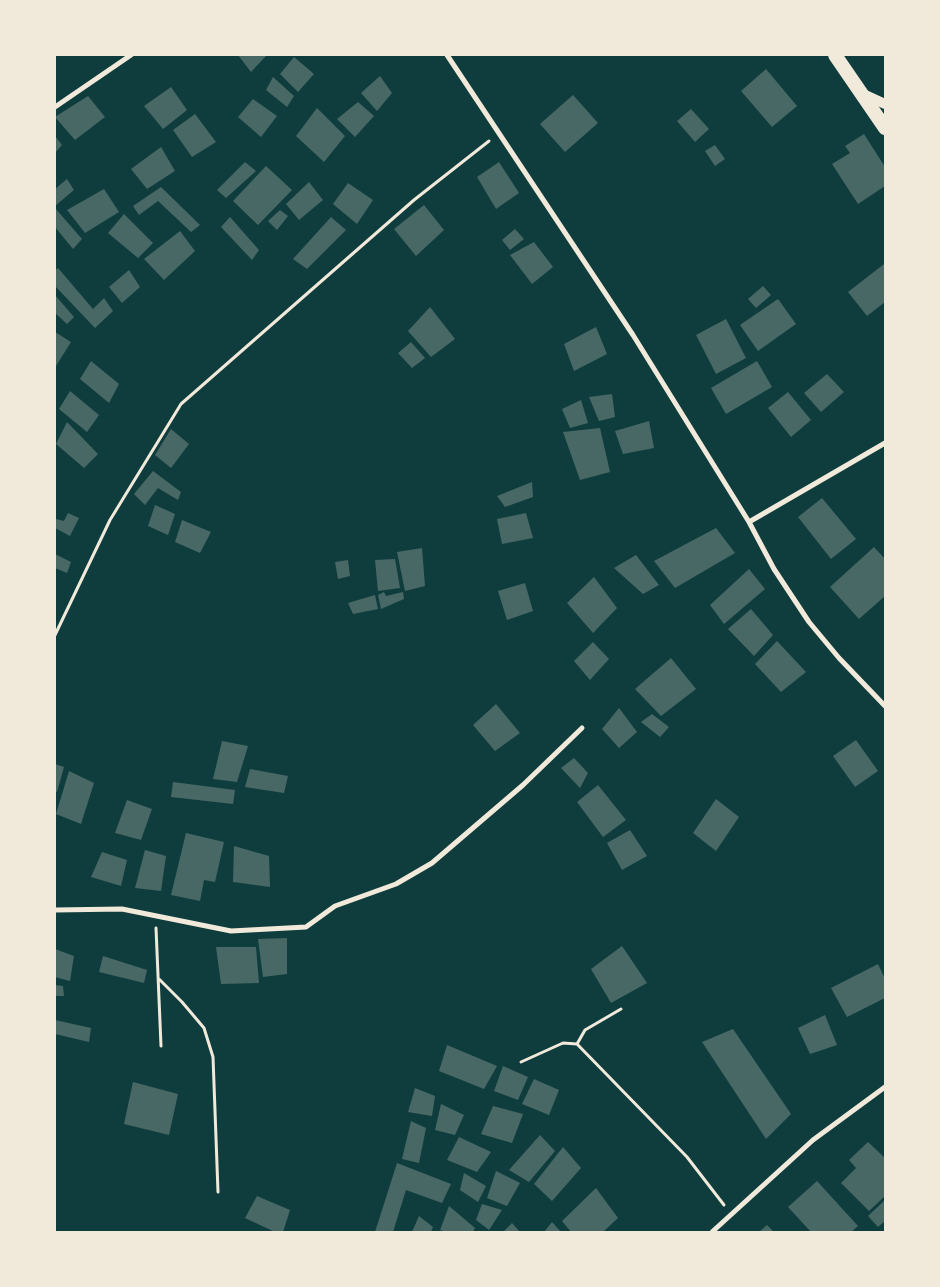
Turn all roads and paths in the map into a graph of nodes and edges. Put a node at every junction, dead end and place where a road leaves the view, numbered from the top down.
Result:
1 (131, 55) edge
2 (447, 55) edge
3 (835, 55) edge
4 (860, 93) junction
5 (885, 104) edge
6 (55, 108) edge
7 (885, 128) edge
8 (498, 134) junction
9 (885, 443) edge
10 (749, 522) junction
11 (55, 635) edge
12 (885, 706) edge
13 (582, 728) dead end
14 (55, 910) edge
15 (156, 915) junction
16 (159, 979) junction
17 (621, 1009) dead end
18 (577, 1044) junction
19 (161, 1046) dead end
20 (521, 1062) dead end
21 (885, 1087) edge
22 (218, 1192) dead end
23 (732, 1214) junction
24 (712, 1232) edge

1 - 6 street
2 - 8 street
3 - 4 highway
4 - 5 main road
4 - 7 highway
8 - 10 street
8 - 11 path
9 - 10 street
10 - 12 street
13 - 15 street
14 - 15 street
15 - 16 path
16 - 19 path
16 - 22 path
17 - 18 path
18 - 20 path
18 - 23 path
21 - 23 street
23 - 24 street

